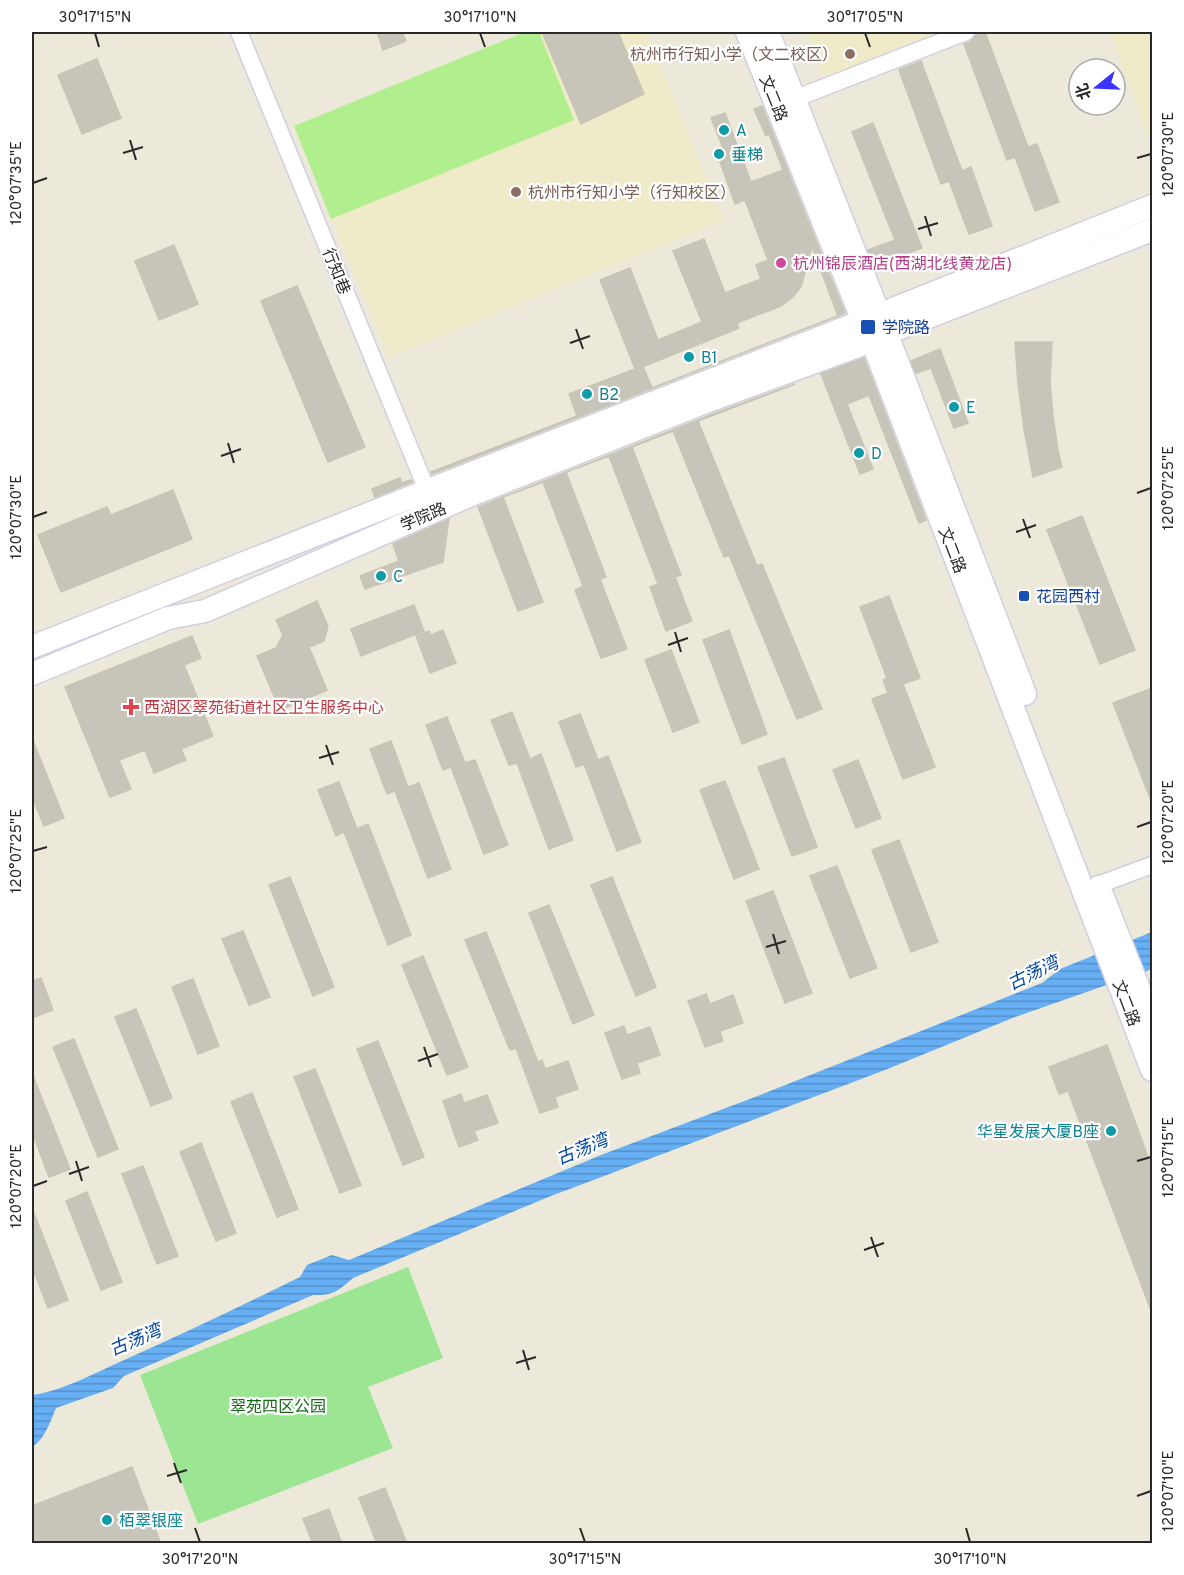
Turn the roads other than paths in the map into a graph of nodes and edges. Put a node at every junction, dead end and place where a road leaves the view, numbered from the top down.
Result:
1 (239, 32) edge
2 (747, 32) edge
3 (768, 32) edge
4 (966, 32) edge
5 (794, 99) junction
6 (1152, 206) edge
7 (1152, 230) edge
8 (875, 327) junction
9 (432, 501) junction
10 (32, 647) edge
11 (32, 674) edge
12 (1152, 865) edge
13 (1098, 885) junction
14 (1112, 941) junction
15 (1129, 985) junction
16 (1152, 1022) edge
17 (1152, 1070) edge

1 - 9 street, 行知巷
2 - 8 main road, 文二路
3 - 5 main road, 文二路
4 - 5 street
5 - 8 main road, 文二路
6 - 8 main road, 学院路
7 - 8 main road, 学院路
8 - 9 main road, 学院路
8 - 13 main road, 文二路
8 - 14 main road, 文二路
9 - 10 main road, 学院路
9 - 11 main road, 学院路
12 - 13 street
13 - 14 main road, 文二路
14 - 15 main road, 文二路
15 - 16 main road, 文二路
15 - 17 main road, 文二路

